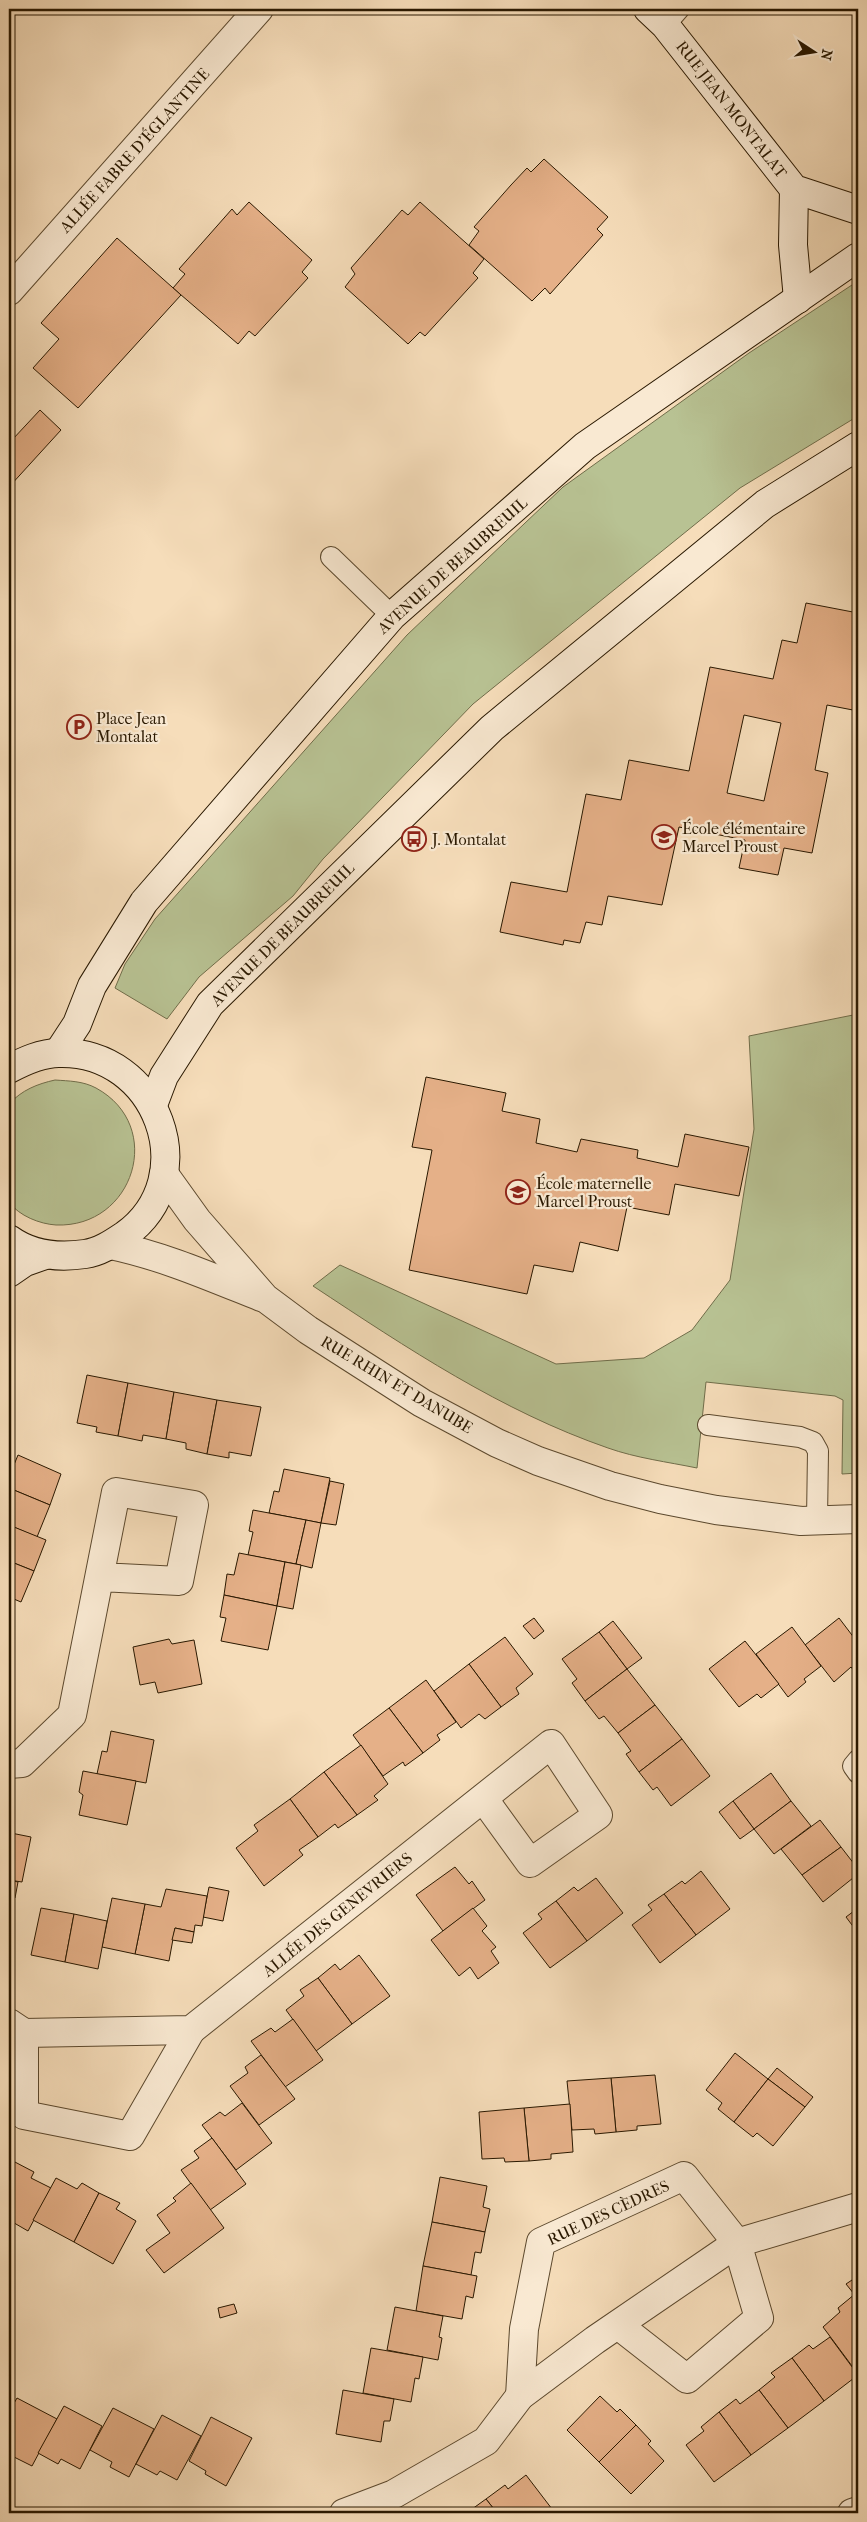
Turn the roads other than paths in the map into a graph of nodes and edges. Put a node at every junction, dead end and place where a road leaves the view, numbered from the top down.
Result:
1 (259, 9) edge
2 (664, 14) edge
3 (794, 189) junction
4 (858, 210) edge
5 (858, 257) edge
6 (9, 290) edge
7 (798, 299) junction
8 (858, 446) edge
9 (331, 557) dead end
10 (392, 616) junction
11 (58, 1052) junction
12 (9, 1069) edge
13 (153, 1105) junction
14 (164, 1174) junction
15 (9, 1239) edge
16 (110, 1245) junction
17 (45, 1255) junction
18 (9, 1273) edge
19 (264, 1298) junction
20 (708, 1425) dead end
21 (858, 1519) edge
22 (817, 1520) junction
23 (100, 1577) dead end
24 (858, 1760) edge
25 (9, 1764) edge
26 (858, 1773) edge
27 (483, 1798) dead end
28 (16, 2028) edge
29 (191, 2030) junction
30 (858, 2207) edge
31 (737, 2243) junction
32 (618, 2325) junction
33 (520, 2396) junction
34 (858, 2511) edge
35 (344, 2513) edge
36 (852, 2513) edge

1 - 6 street, ALLÉE FABRE D'ÉGLANTINE
2 - 3 street, RUE JEAN MONTALAT
3 - 4 street, RUE JEAN MONTALAT
3 - 7 street, RUE JEAN MONTALAT
5 - 7 street, AVENUE DE BEAUBREUIL
7 - 10 street, AVENUE DE BEAUBREUIL
8 - 13 street, AVENUE DE BEAUBREUIL
9 - 10 lane
10 - 11 street, AVENUE DE BEAUBREUIL
11 - 12 street
11 - 13 street
13 - 14 street
14 - 16 street
14 - 19 street, RUE RHIN ET DANUBE
15 - 17 street
16 - 17 street
16 - 19 street, RUE RHIN ET DANUBE
17 - 18 street
19 - 22 street, RUE RHIN ET DANUBE
20 - 22 lane
21 - 22 street, RUE RHIN ET DANUBE
23 - 25 street
24 - 26 lane
27 - 29 street, ALLÉE DES GENEVRIERS
28 - 29 street, ALLÉE DES GENEVRIERS
28 - 29 street, ALLÉE DES GENEVRIERS
30 - 31 street
31 - 32 street
31 - 32 street, RUE DES CÈDRES
31 - 33 street, RUE DES CÈDRES
32 - 33 street
33 - 35 street
34 - 36 street

